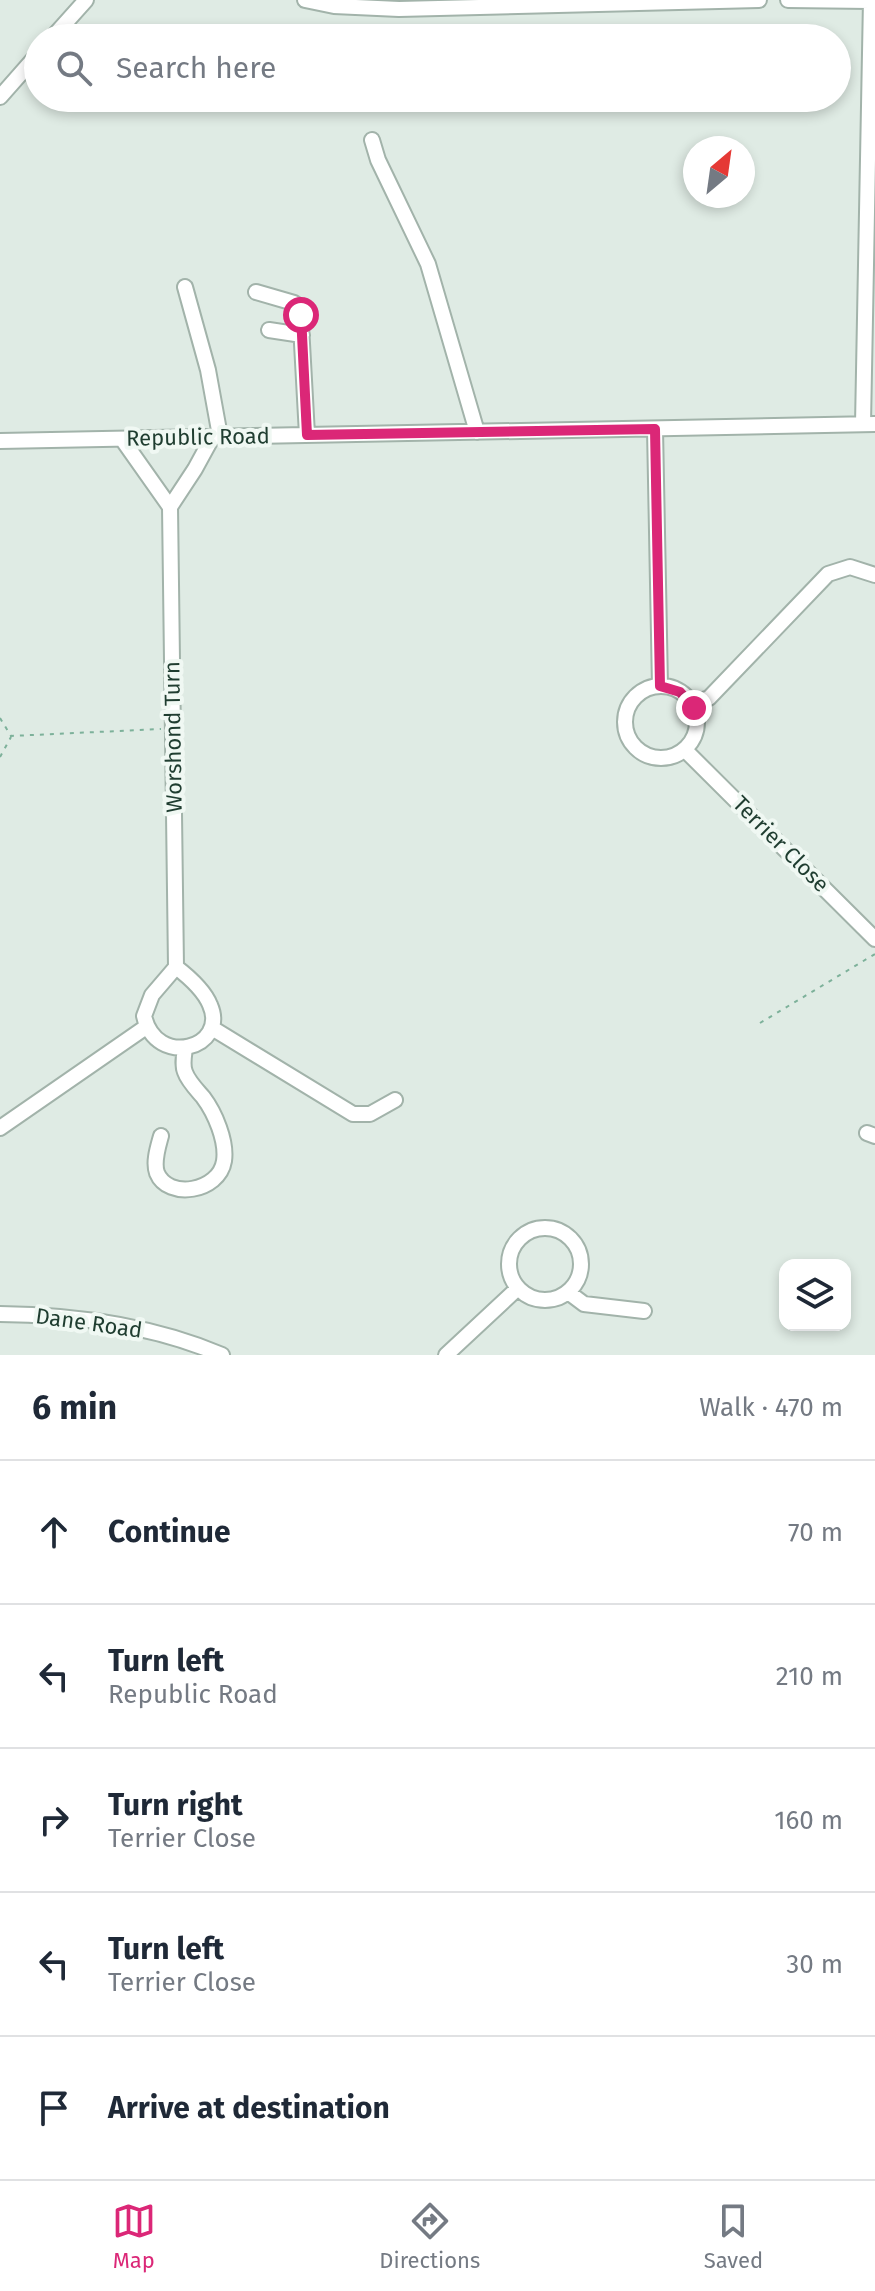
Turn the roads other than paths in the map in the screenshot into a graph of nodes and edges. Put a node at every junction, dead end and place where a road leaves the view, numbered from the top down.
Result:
1 (86, 0) edge
2 (305, 0) edge
3 (759, 0) edge
4 (788, 0) edge
5 (870, 1) edge
6 (325, 2) edge
7 (65, 24) edge
8 (24, 70) edge
9 (0, 97) edge
10 (372, 140) dead end
11 (871, 203) edge
12 (185, 287) dead end
13 (256, 292) dead end
14 (269, 330) dead end
15 (302, 335) junction
16 (869, 424) edge
17 (655, 429) junction
18 (477, 432) junction
19 (307, 435) junction
20 (216, 436) junction
21 (122, 439) junction
22 (0, 441) edge
23 (170, 507) junction
24 (875, 575) edge
25 (660, 686) junction
26 (692, 704) junction
27 (685, 750) junction
28 (875, 939) edge
29 (176, 967) junction
30 (146, 1027) junction
31 (212, 1028) junction
32 (185, 1048) junction
33 (395, 1100) dead end
34 (0, 1128) edge
35 (161, 1136) dead end
36 (518, 1288) junction
37 (568, 1292) junction
38 (644, 1311) dead end
39 (0, 1314) edge
40 (222, 1355) edge
41 (446, 1355) edge

1 - 7 street
2 - 6 street
3 - 6 street
4 - 5 street
5 - 11 street
8 - 9 street
10 - 18 street
11 - 16 street
12 - 20 street
13 - 15 street
14 - 15 street
15 - 19 street
16 - 17 street, Republic Road
17 - 18 street, Republic Road
17 - 25 street
18 - 19 street, Republic Road
19 - 20 street, Republic Road
20 - 21 street, Republic Road
20 - 23 street
21 - 22 street, Republic Road
21 - 23 street
23 - 29 street, Worshond Turn
24 - 26 street
25 - 26 street
25 - 27 street
26 - 27 street
27 - 28 street, Terrier Close
29 - 30 street
29 - 31 street
30 - 32 street
30 - 34 street
31 - 32 street
31 - 33 street
32 - 35 street
36 - 37 street
36 - 37 street
36 - 41 street
37 - 38 street
39 - 40 street, Dane Road

